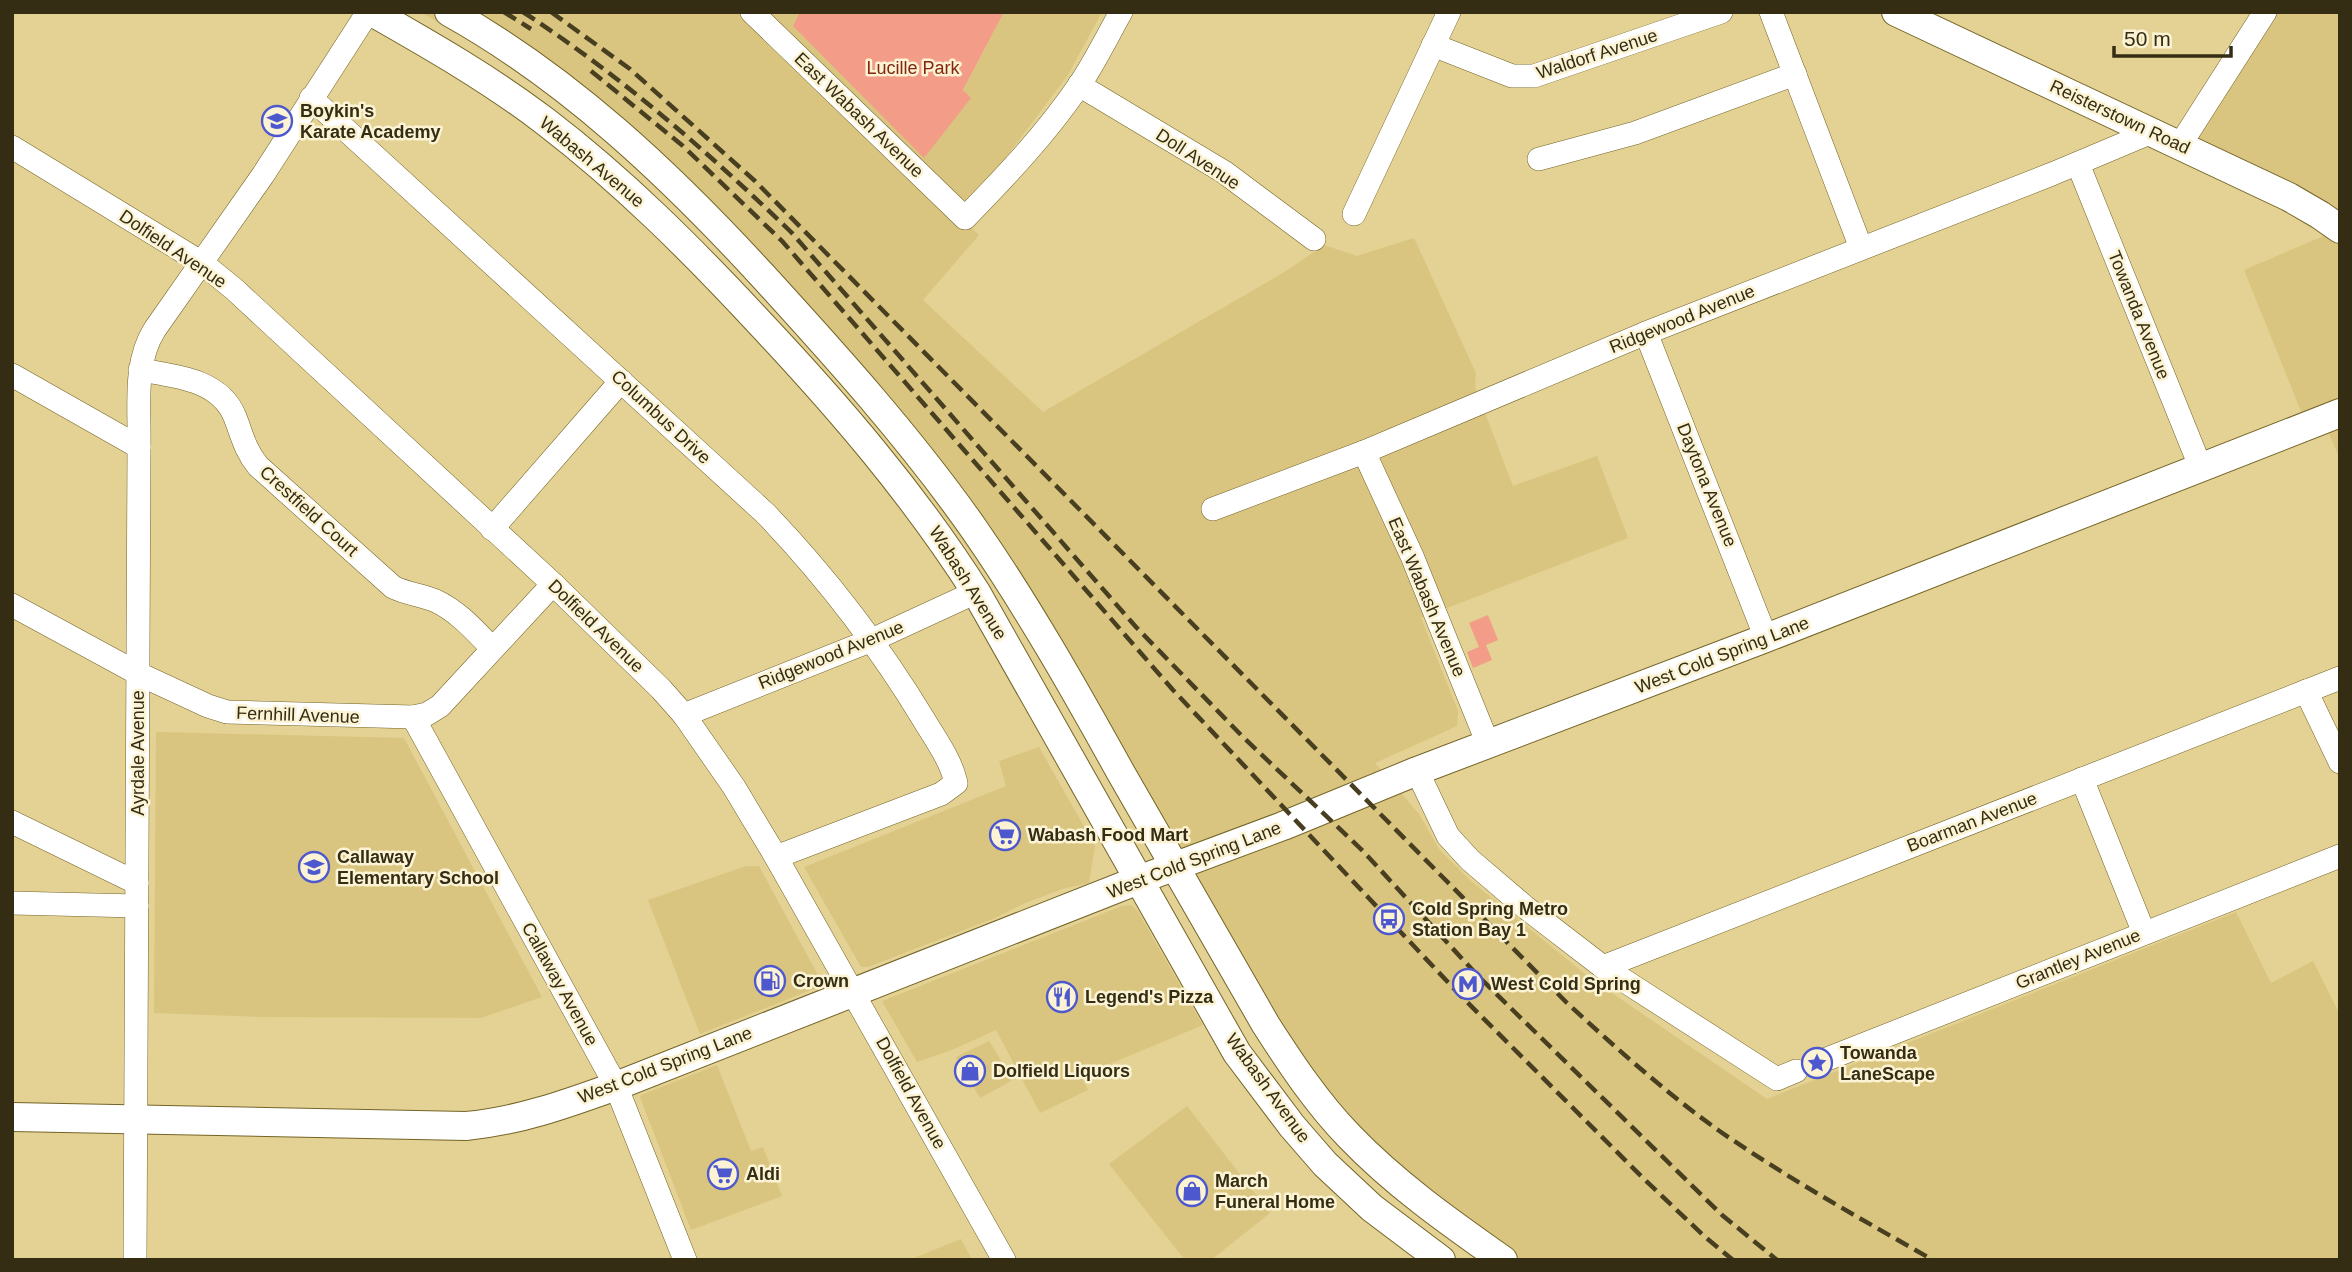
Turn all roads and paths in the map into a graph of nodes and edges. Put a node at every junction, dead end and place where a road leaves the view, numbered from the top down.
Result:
1 (370, 12) edge
2 (449, 12) edge
3 (752, 12) edge
4 (1121, 12) edge
5 (1449, 12) edge
6 (1721, 12) edge
7 (1770, 12) edge
8 (1896, 12) edge
9 (2265, 12) edge
10 (1433, 45) junction
11 (1795, 74) junction
12 (1079, 85) junction
13 (312, 98) junction
14 (2152, 132) junction
15 (2180, 145) junction
16 (12, 147) edge
17 (1539, 159) dead end
18 (2078, 164) junction
19 (1354, 214) dead end
20 (2340, 229) edge
21 (1314, 239) dead end
22 (1861, 248) junction
23 (202, 264) junction
24 (1646, 333) junction
25 (140, 370) junction
26 (12, 374) edge
27 (621, 381) junction
28 (2340, 412) edge
29 (139, 447) junction
30 (1364, 452) junction
31 (2200, 466) junction
32 (1213, 509) dead end
33 (492, 529) junction
34 (553, 584) junction
35 (976, 592) junction
36 (12, 605) edge
37 (1766, 638) junction
38 (872, 640) junction
39 (492, 648) junction
40 (139, 674) junction
41 (2340, 678) edge
42 (2306, 691) junction
43 (684, 715) junction
44 (413, 717) junction
45 (1488, 744) junction
46 (2340, 762) edge
47 (1417, 771) junction
48 (2082, 779) junction
49 (12, 822) edge
50 (2340, 856) edge
51 (776, 858) junction
52 (1174, 866) junction
53 (1141, 879) junction
54 (137, 894) junction
55 (12, 903) edge
56 (2144, 933) junction
57 (1603, 967) junction
58 (854, 992) junction
59 (616, 1086) junction
60 (12, 1117) edge
61 (136, 1120) junction
62 (135, 1260) edge
63 (685, 1260) edge
64 (1004, 1260) edge
65 (1441, 1260) edge
66 (1503, 1260) edge

1 - 13 street, Ayrdale Avenue
1 - 35 main road, Wabash Avenue
2 - 52 main road, Wabash Avenue
3 - 12 street, East Wabash Avenue
4 - 12 street
5 - 10 street
6 - 10 street, Waldorf Avenue
7 - 11 street
8 - 14 main road, Reisterstown Road
9 - 15 street
10 - 19 street
11 - 17 street
11 - 22 street
12 - 21 street, Doll Avenue
13 - 23 street, Ayrdale Avenue
13 - 27 street, Columbus Drive
14 - 15 main road, Reisterstown Road
14 - 18 street, Ridgewood Avenue
15 - 20 main road, Reisterstown Road
16 - 23 street, Dolfield Avenue
18 - 22 street, Ridgewood Avenue
18 - 31 street, Towanda Avenue
22 - 24 street, Ridgewood Avenue
23 - 25 street, Ayrdale Avenue
23 - 33 street, Dolfield Avenue
24 - 30 street, Ridgewood Avenue
24 - 37 street, Daytona Avenue
25 - 29 street, Ayrdale Avenue
25 - 39 street, Crestfield Court
26 - 29 street
27 - 33 street
27 - 38 street, Columbus Drive
28 - 31 main road, West Cold Spring Lane
29 - 40 street, Ayrdale Avenue
30 - 32 street, Ridgewood Avenue
30 - 45 street, East Wabash Avenue
31 - 37 main road, West Cold Spring Lane
33 - 34 street, Dolfield Avenue
34 - 39 street, Fernhill Avenue
34 - 43 street, Dolfield Avenue
35 - 38 street, Ridgewood Avenue
35 - 53 main road, Wabash Avenue
36 - 40 street, Fernhill Avenue
37 - 45 main road, West Cold Spring Lane
38 - 43 street, Ridgewood Avenue
38 - 51 street, Columbus Drive
39 - 44 street, Fernhill Avenue
40 - 44 street, Fernhill Avenue
40 - 54 street, Ayrdale Avenue
41 - 42 street, Boarman Avenue
42 - 46 street
42 - 48 street, Boarman Avenue
43 - 51 street, Dolfield Avenue
44 - 59 street, Callaway Avenue
45 - 47 main road, West Cold Spring Lane
47 - 52 main road, West Cold Spring Lane
47 - 57 street
48 - 56 street
48 - 57 street, Boarman Avenue
49 - 54 street
50 - 56 street, Grantley Avenue
51 - 58 street, Dolfield Avenue
52 - 53 main road, West Cold Spring Lane
52 - 66 main road, Wabash Avenue
53 - 58 main road, West Cold Spring Lane
53 - 65 main road, Wabash Avenue
54 - 55 street
54 - 61 street, Ayrdale Avenue
56 - 57 street, Grantley Avenue
58 - 59 main road, West Cold Spring Lane
58 - 64 street, Dolfield Avenue
59 - 61 main road, West Cold Spring Lane
59 - 63 street, Callaway Avenue
60 - 61 main road, West Cold Spring Lane
61 - 62 street, Ayrdale Avenue

